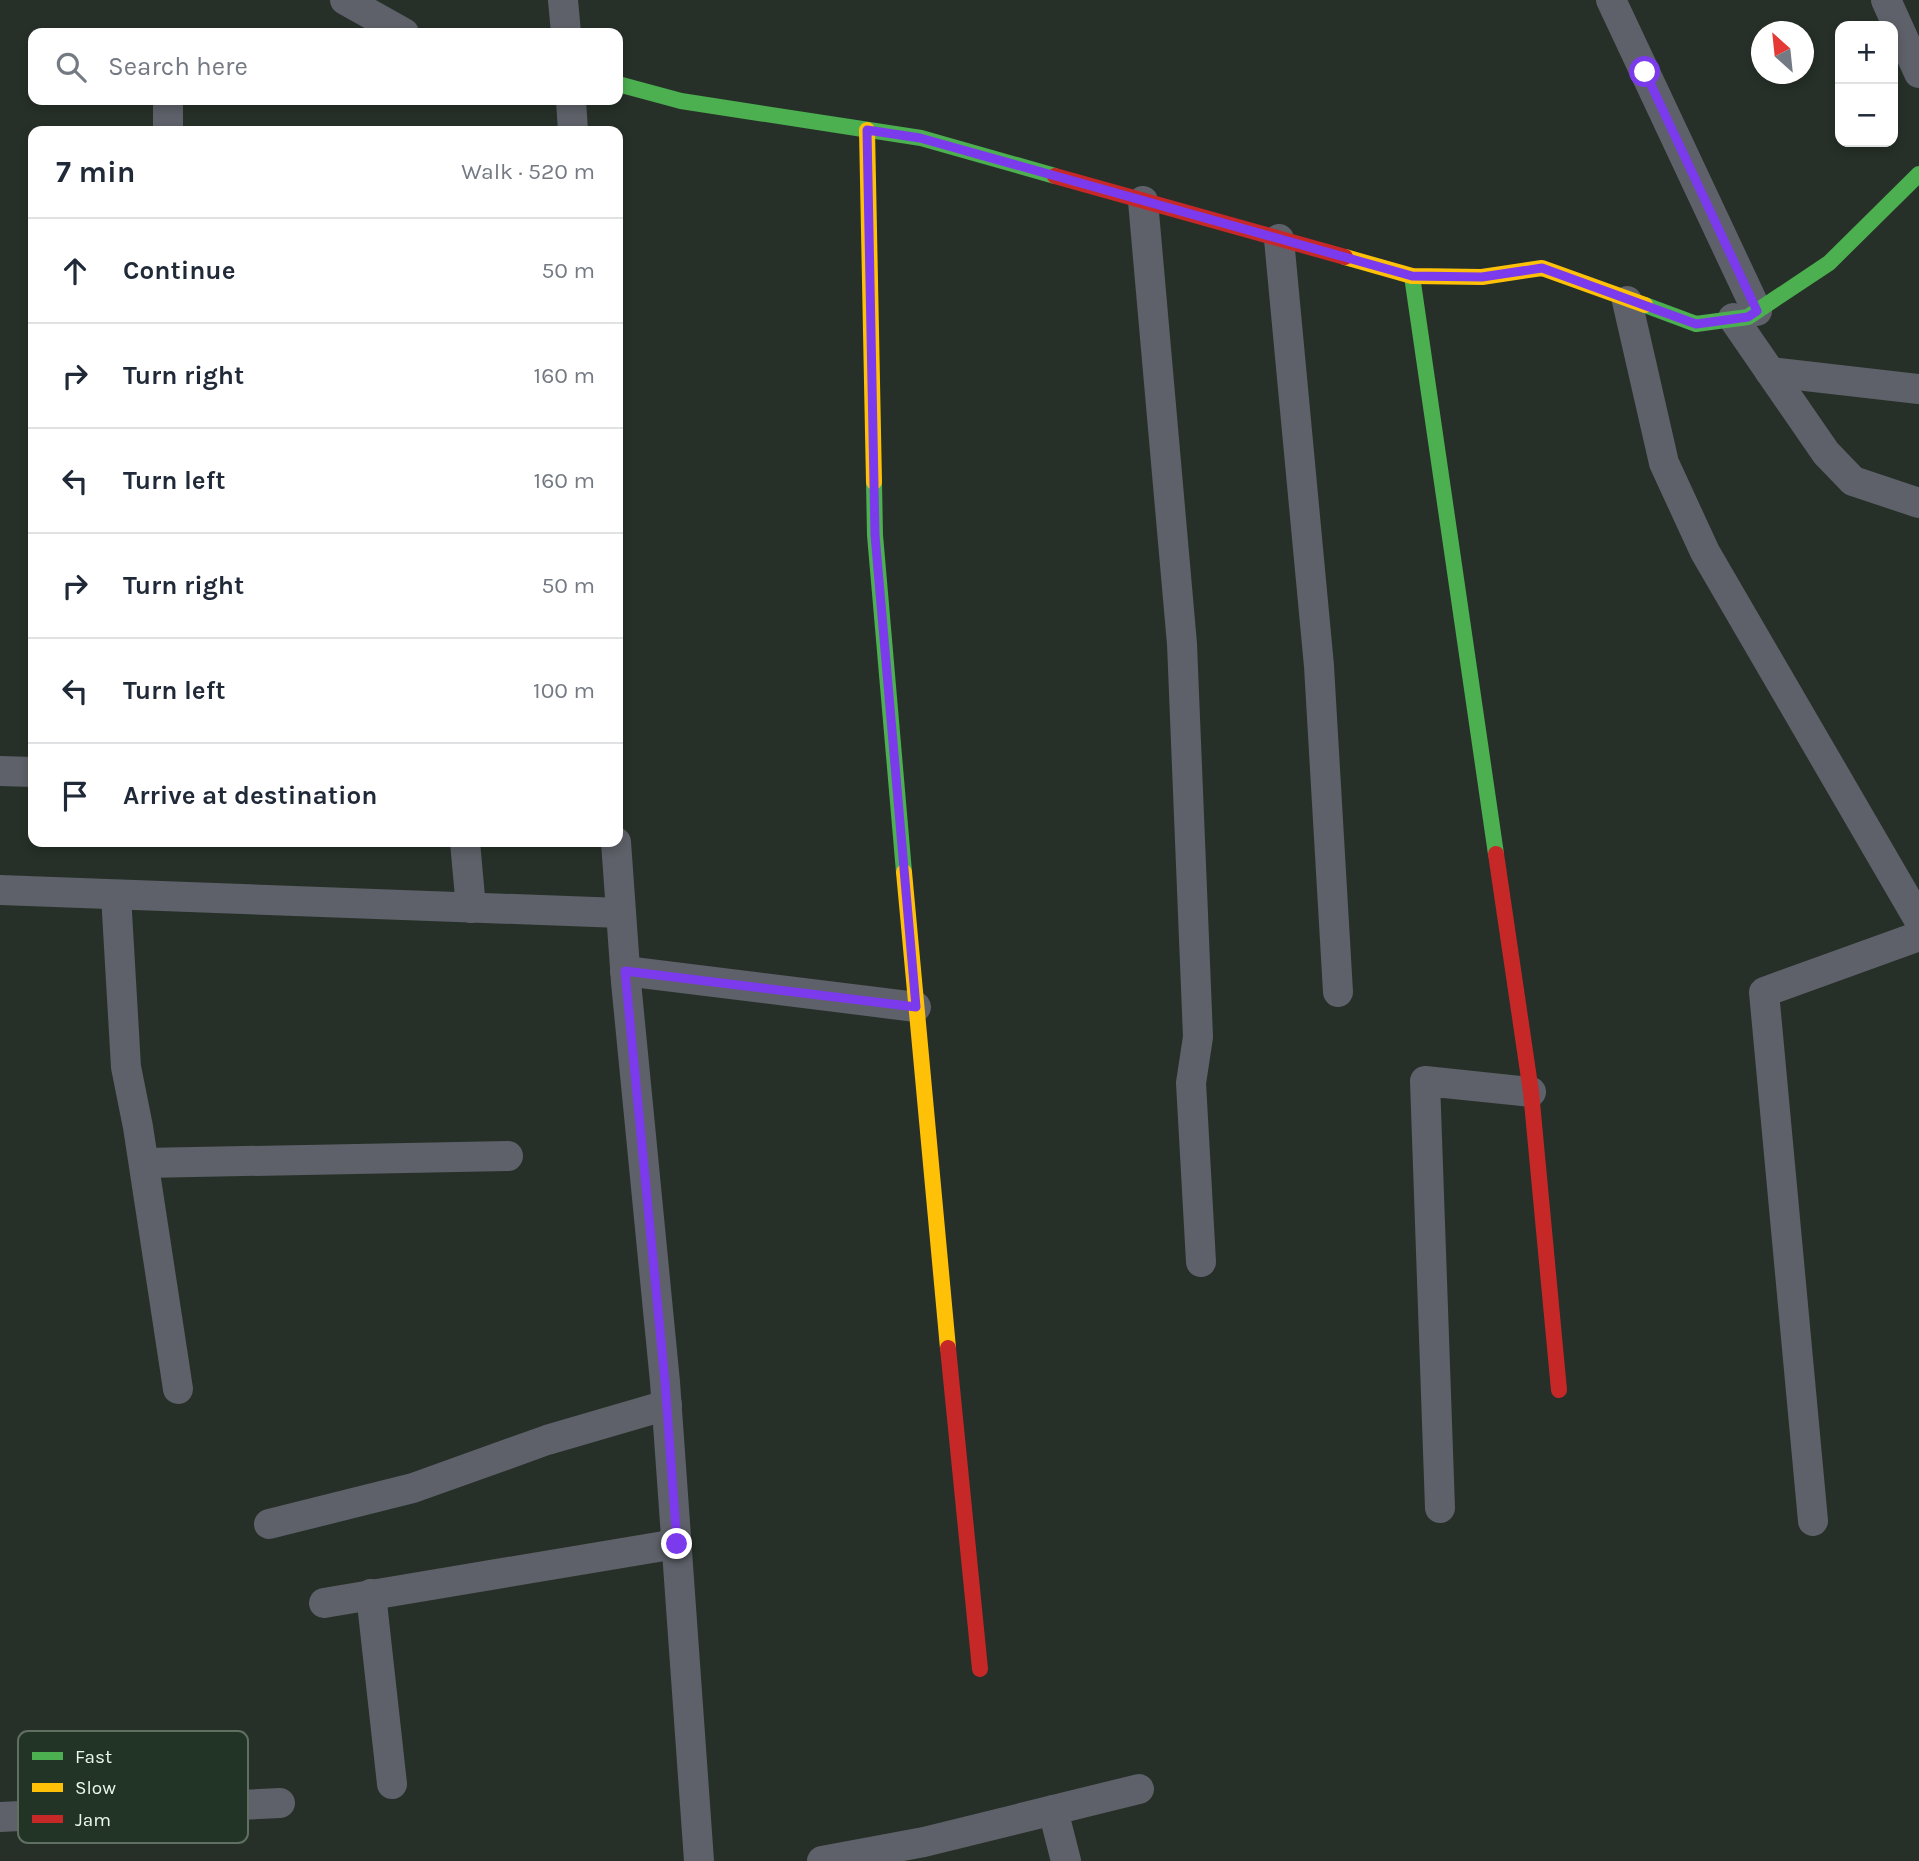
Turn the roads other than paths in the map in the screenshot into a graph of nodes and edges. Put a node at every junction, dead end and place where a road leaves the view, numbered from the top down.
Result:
1 (345, 0) edge
2 (563, 0) edge
3 (1611, 0) edge
4 (1886, 0) edge
5 (395, 28) edge
6 (566, 28) edge
7 (1919, 73) edge
8 (623, 85) edge
9 (168, 105) edge
10 (572, 105) edge
11 (169, 126) edge
12 (573, 126) edge
13 (867, 130) junction
14 (1919, 174) edge
15 (1143, 201) junction
16 (1279, 239) junction
17 (1412, 276) junction
18 (1627, 301) junction
19 (1745, 315) junction
20 (1770, 372) junction
21 (1919, 389) edge
22 (1919, 503) edge
23 (0, 771) edge
24 (28, 772) edge
25 (465, 847) edge
26 (616, 847) edge
27 (0, 890) edge
28 (116, 895) junction
29 (471, 908) junction
30 (621, 913) junction
31 (1919, 920) edge
32 (1919, 936) edge
33 (625, 971) junction
34 (1338, 992) dead end
35 (916, 1007) junction
36 (1531, 1092) junction
37 (508, 1156) dead end
38 (144, 1163) junction
39 (1201, 1262) dead end
40 (178, 1389) dead end
41 (1559, 1390) dead end
42 (667, 1405) junction
43 (1440, 1508) dead end
44 (1813, 1521) dead end
45 (269, 1524) dead end
46 (677, 1544) junction
47 (371, 1594) junction
48 (324, 1603) dead end
49 (980, 1669) dead end
50 (392, 1784) dead end
51 (1139, 1789) dead end
52 (280, 1803) dead end
53 (248, 1805) edge
54 (1053, 1810) junction
55 (18, 1816) edge
56 (0, 1817) edge
57 (699, 1861) edge
58 (822, 1861) edge
59 (1066, 1861) edge

1 - 5 street
2 - 6 street
3 - 19 street
4 - 7 street
8 - 13 street
9 - 11 street
10 - 12 street
13 - 15 street
13 - 35 street
14 - 19 street
15 - 16 street
15 - 39 street
16 - 17 street
16 - 34 street
17 - 18 street
17 - 36 street
18 - 19 street
18 - 31 street
19 - 20 street
20 - 21 street
20 - 22 street
23 - 24 street
25 - 29 street
26 - 30 street
27 - 28 street
28 - 29 street
28 - 38 street
29 - 30 street
30 - 33 street
32 - 44 street
33 - 35 street
33 - 42 street
35 - 49 street
36 - 41 street
36 - 43 street
37 - 38 street
38 - 40 street
42 - 45 street
42 - 46 street
46 - 47 street
46 - 57 street
47 - 48 street
47 - 50 street
51 - 54 street
52 - 53 street
54 - 58 street
54 - 59 street
55 - 56 street

